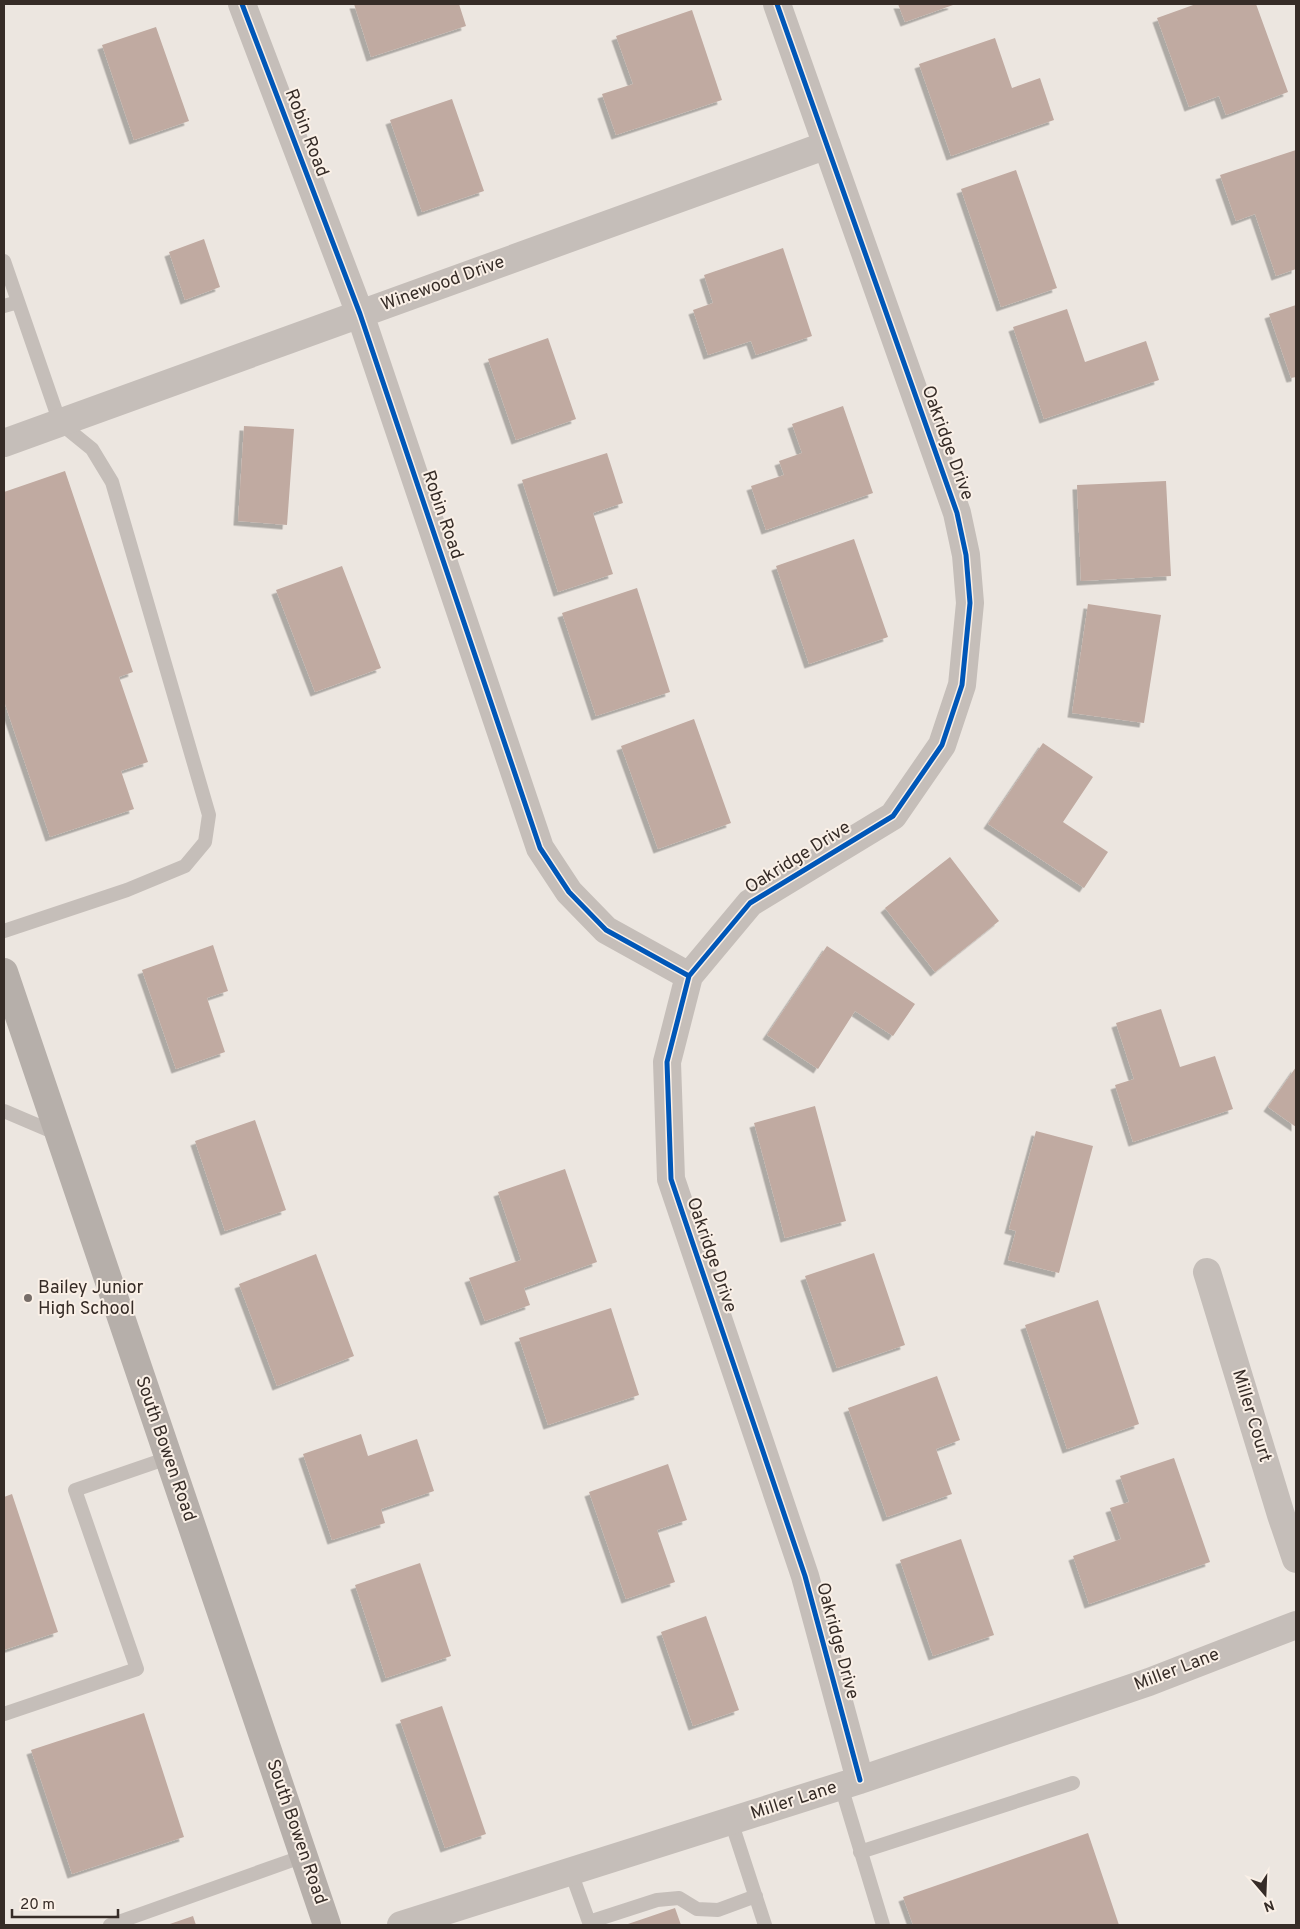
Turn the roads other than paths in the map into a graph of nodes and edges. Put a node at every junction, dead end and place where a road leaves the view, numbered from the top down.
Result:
1 (242, 4) edge
2 (777, 4) edge
3 (827, 145) junction
4 (4, 260) edge
5 (18, 302) junction
6 (4, 306) edge
7 (360, 314) junction
8 (60, 422) junction
9 (4, 443) edge
10 (4, 931) edge
11 (4, 972) edge
12 (689, 976) junction
13 (4, 1111) edge
14 (58, 1134) junction
15 (1207, 1272) dead end
16 (168, 1458) junction
17 (1296, 1560) edge
18 (1296, 1625) edge
19 (4, 1714) edge
20 (851, 1783) junction
21 (1072, 1783) dead end
22 (731, 1821) junction
23 (860, 1852) junction
24 (304, 1856) junction
25 (571, 1872) junction
26 (756, 1896) junction
27 (441, 1919) edge
28 (589, 1923) edge
29 (110, 1925) edge
30 (328, 1925) edge
31 (401, 1925) edge
32 (766, 1925) edge
33 (883, 1925) edge

1 - 7 street, Robin Road
2 - 3 street, Oakridge Drive
3 - 7 street, Winewood Drive
3 - 12 street, Oakridge Drive
4 - 5 lane
5 - 6 lane
5 - 8 lane
7 - 8 street, Winewood Drive
7 - 12 street, Robin Road
8 - 9 street, Winewood Drive
8 - 10 lane
11 - 14 main road, South Bowen Road
12 - 20 street, Oakridge Drive
13 - 14 lane
14 - 16 main road, South Bowen Road
15 - 17 street, Miller Court
16 - 19 lane
16 - 24 main road, South Bowen Road
18 - 20 street, Miller Lane
20 - 22 street, Miller Lane
20 - 23 lane
21 - 23 lane
22 - 25 street, Miller Lane
22 - 26 lane
23 - 33 lane
24 - 29 lane
24 - 30 main road, South Bowen Road
25 - 27 street, Miller Lane
25 - 28 lane
26 - 28 lane
26 - 32 lane
27 - 31 street, Miller Lane

